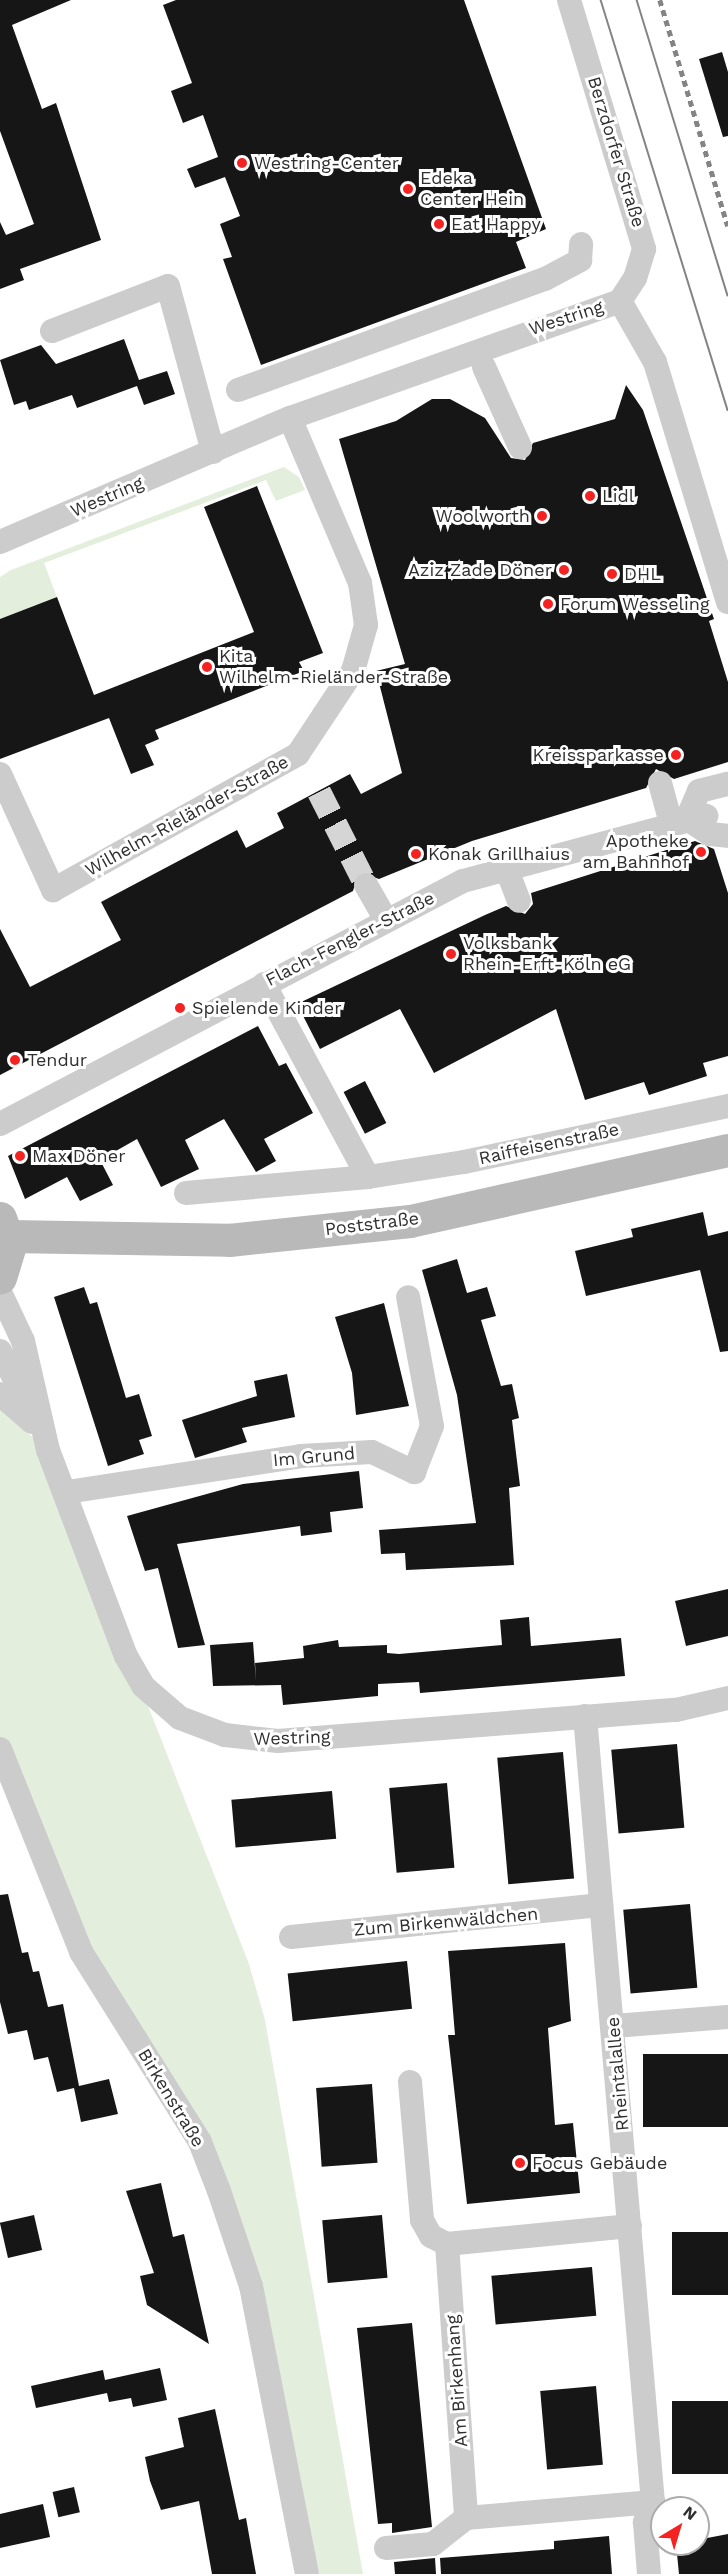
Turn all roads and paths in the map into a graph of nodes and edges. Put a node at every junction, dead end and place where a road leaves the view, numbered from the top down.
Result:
1 (569, 0) edge
2 (581, 244) dead end
3 (620, 300) junction
4 (52, 331) dead end
5 (484, 367) dead end
6 (238, 390) dead end
7 (290, 418) junction
8 (520, 447) dead end
9 (213, 452) junction
10 (0, 542) edge
11 (728, 602) edge
12 (0, 774) edge
13 (660, 783) dead end
14 (728, 784) edge
15 (688, 819) junction
16 (728, 836) edge
17 (507, 870) junction
18 (366, 885) tunnel mouth
19 (519, 901) dead end
20 (386, 920) junction
21 (264, 984) junction
22 (728, 1106) edge
23 (0, 1124) edge
24 (728, 1150) edge
25 (368, 1177) junction
26 (186, 1193) dead end
27 (4, 1227) edge
28 (0, 1277) edge
29 (0, 1292) edge
30 (408, 1297) dead end
31 (0, 1351) edge
32 (0, 1394) edge
33 (43, 1432) junction
34 (67, 1492) junction
35 (728, 1698) edge
36 (585, 1716) junction
37 (0, 1749) edge
38 (601, 1905) junction
39 (291, 1936) dead end
40 (728, 2017) edge
41 (614, 2026) junction
42 (410, 2082) dead end
43 (630, 2226) junction
44 (447, 2244) junction
45 (652, 2496) edge
46 (650, 2502) edge
47 (650, 2510) edge
48 (466, 2518) junction
49 (386, 2548) dead end
50 (307, 2574) edge
51 (650, 2574) edge

1 - 3 street, Berzdorfer Straße
2 - 6 street
3 - 7 street, Westring
3 - 11 street, Westring
4 - 9 street
5 - 8 street
7 - 9 street, Westring
7 - 12 street, Wilhelm-Rieländer-Straße
9 - 10 street, Westring
13 - 15 street
14 - 15 street
15 - 16 street
15 - 17 street, Flach-Fengler-Straße
17 - 19 street
17 - 20 street, Flach-Fengler-Straße
18 - 20 street
20 - 21 street, Flach-Fengler-Straße
21 - 23 street, Flach-Fengler-Straße
21 - 25 street
22 - 25 street, Raiffeisenstraße
24 - 27 street, Poststraße
25 - 26 street, Raiffeisenstraße
27 - 28 street
29 - 33 street, Westring
30 - 34 street, Im Grund
31 - 33 street, Westring
32 - 33 street
33 - 34 street, Westring
34 - 36 street, Westring
35 - 36 street, Westring
36 - 38 street, Rheintalallee
37 - 50 street, Birkenstraße
38 - 39 street, Zum Birkenwäldchen
38 - 41 street, Rheintalallee
40 - 41 street
41 - 43 street, Rheintalallee
42 - 44 street
43 - 44 street
43 - 45 street, Rheintalallee
44 - 48 street, Am Birkenhang
46 - 48 street
47 - 51 street, Rheintalallee
48 - 49 street

